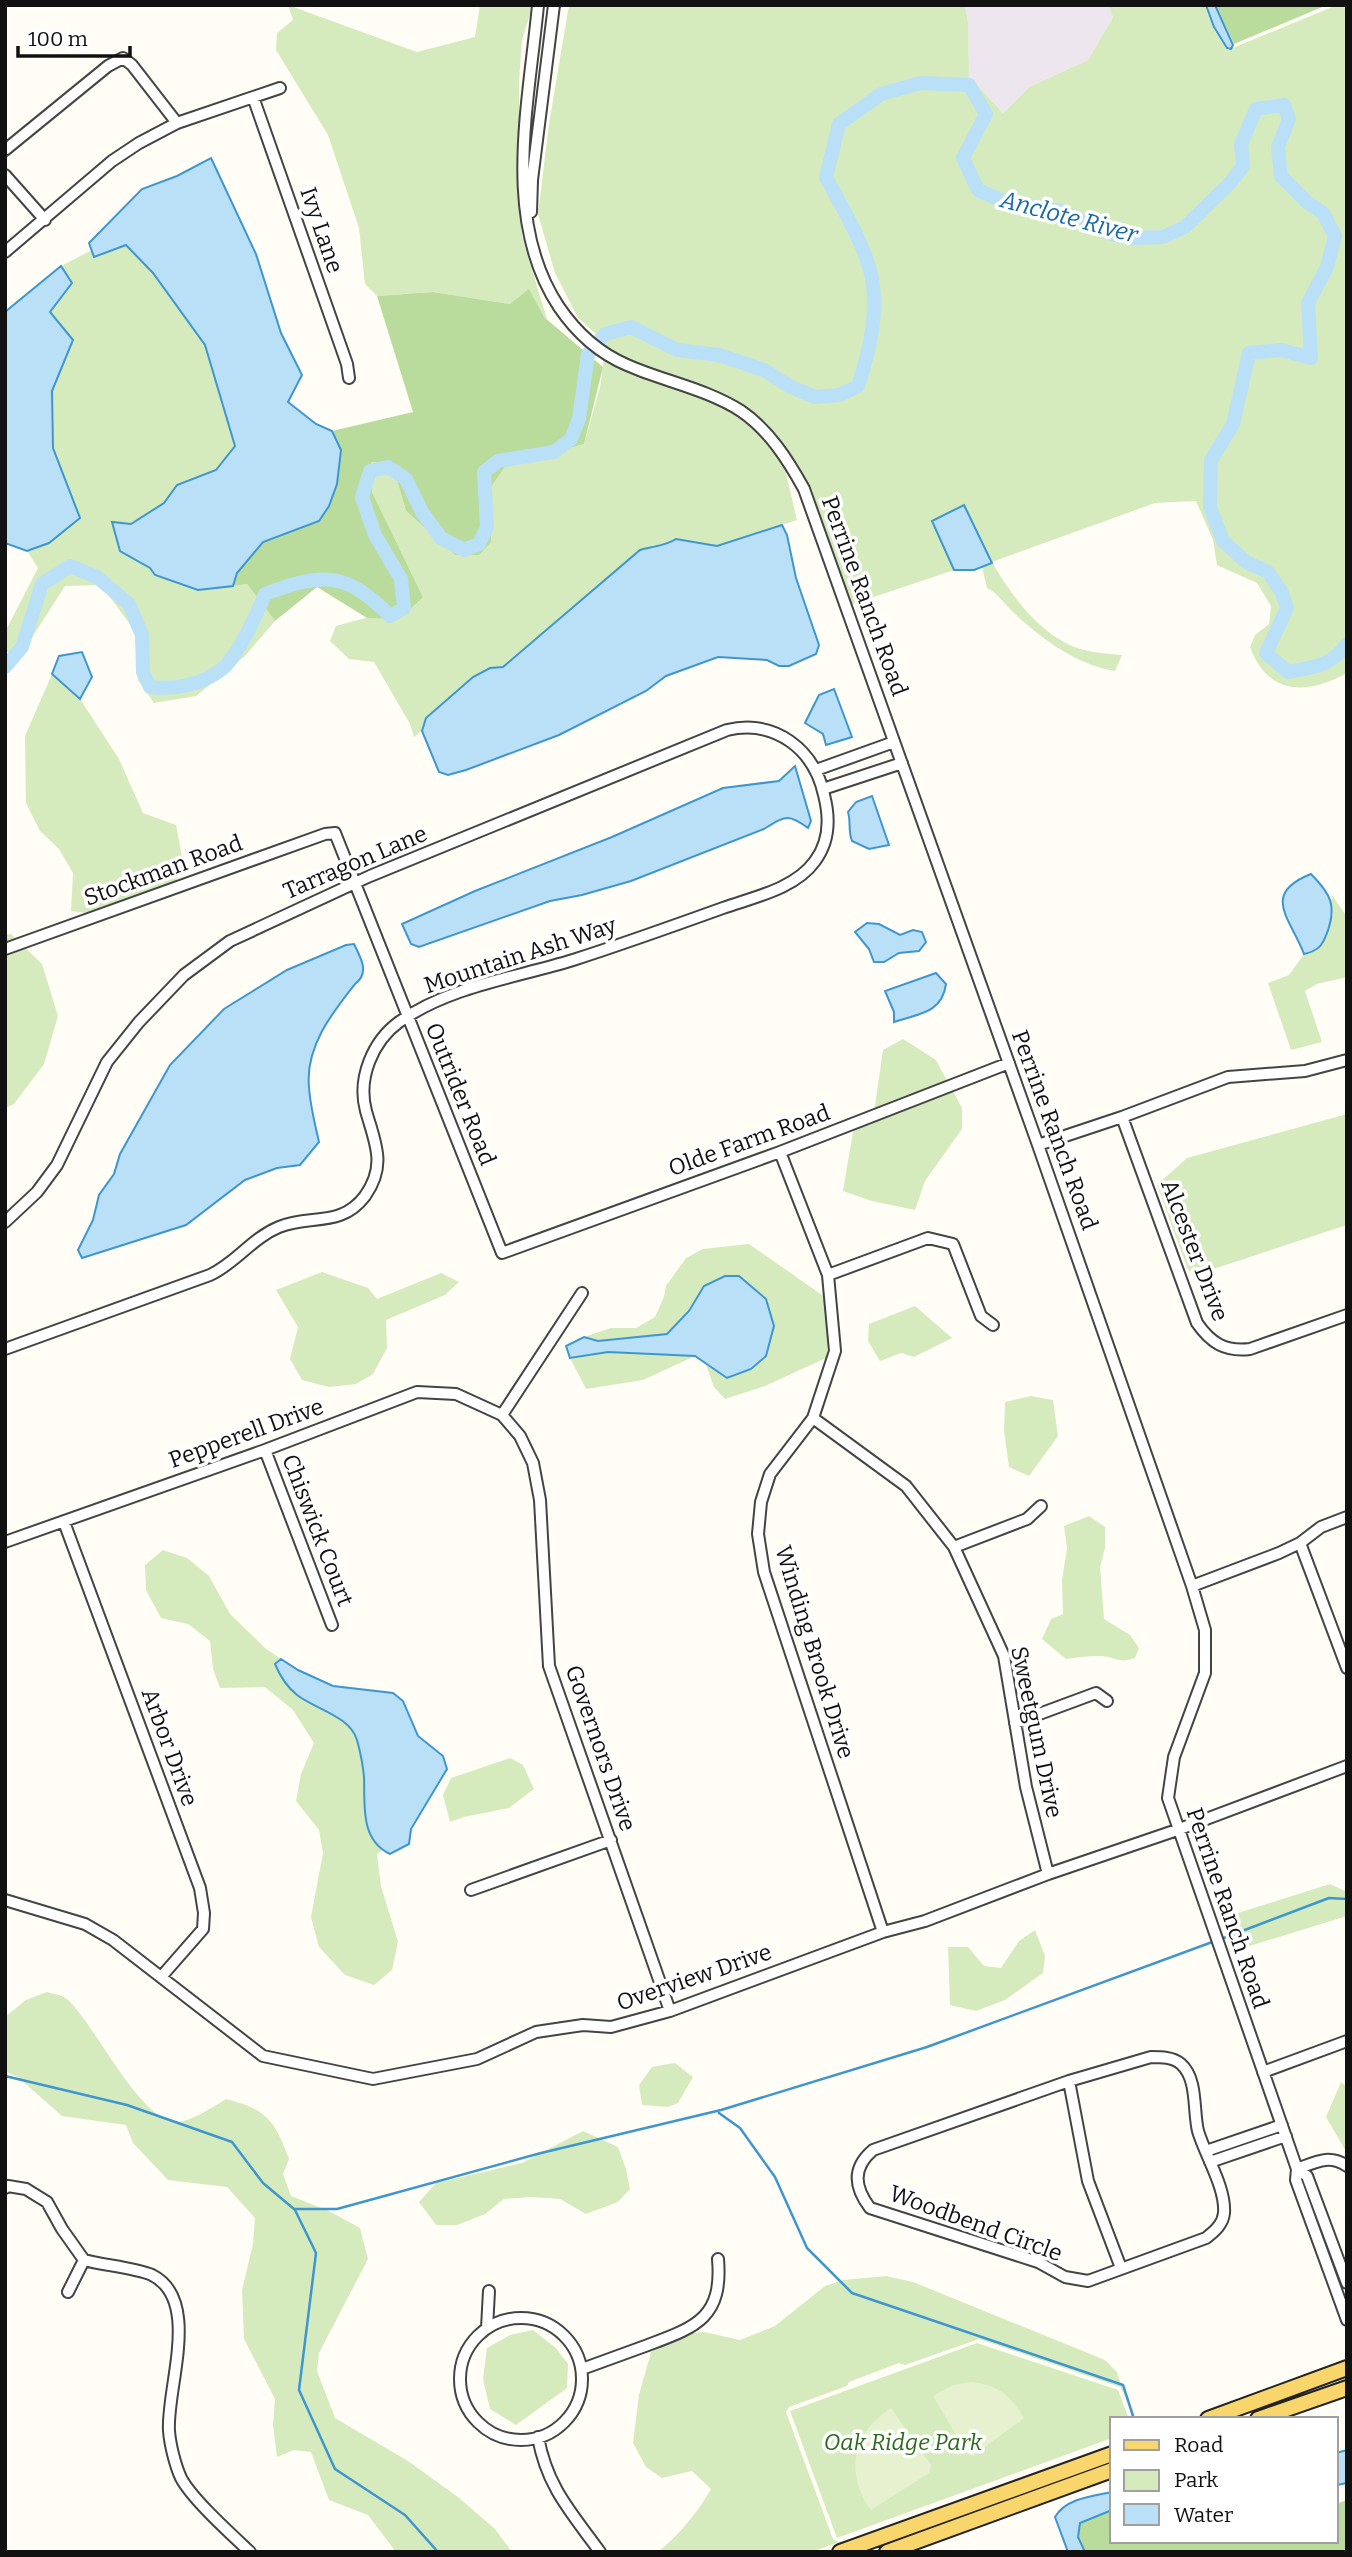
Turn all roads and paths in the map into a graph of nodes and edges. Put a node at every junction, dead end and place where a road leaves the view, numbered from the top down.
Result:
1 (538, 5) edge
2 (554, 5) edge
3 (280, 88) dead end
4 (253, 97) junction
5 (177, 123) junction
6 (5, 150) edge
7 (5, 174) edge
8 (45, 220) junction
9 (530, 228) junction
10 (5, 252) edge
11 (349, 378) dead end
12 (894, 742) junction
13 (902, 763) junction
14 (820, 780) junction
15 (335, 833) joint
16 (356, 883) junction
17 (5, 949) edge
18 (408, 1016) junction
19 (1347, 1060) edge
20 (1009, 1063) junction
21 (1122, 1117) junction
22 (1038, 1145) junction
23 (780, 1152) junction
24 (5, 1222) edge
25 (502, 1253) joint
26 (828, 1275) junction
27 (582, 1293) dead end
28 (1347, 1315) edge
29 (993, 1325) dead end
30 (5, 1349) edge
31 (502, 1415) junction
32 (813, 1418) junction
33 (265, 1450) junction
34 (1041, 1506) dead end
35 (1347, 1517) edge
36 (64, 1521) junction
37 (5, 1542) edge
38 (1300, 1543) junction
39 (954, 1548) junction
40 (1192, 1586) junction
41 (332, 1625) dead end
42 (1347, 1668) edge
43 (1107, 1701) dead end
44 (1015, 1723) junction
45 (1347, 1766) edge
46 (1177, 1830) junction
47 (611, 1840) junction
48 (1048, 1874) junction
49 (471, 1890) dead end
50 (5, 1900) edge
51 (883, 1933) junction
52 (161, 1977) junction
53 (670, 2011) junction
54 (1347, 2042) edge
55 (1263, 2072) junction
56 (1069, 2081) junction
57 (1284, 2131) junction
58 (1208, 2156) junction
59 (1347, 2166) edge
60 (1297, 2169) junction
61 (5, 2188) edge
62 (719, 2259) dead end
63 (84, 2260) junction
64 (1121, 2268) junction
65 (1347, 2283) edge
66 (489, 2291) dead end
67 (68, 2292) dead end
68 (1347, 2320) edge
69 (487, 2328) junction
70 (1347, 2368) edge
71 (582, 2369) junction
72 (1347, 2388) edge
73 (1213, 2417) edge
74 (1264, 2417) edge
75 (538, 2437) junction
76 (1110, 2455) edge
77 (1110, 2471) edge
78 (885, 2535) junction
79 (890, 2551) edge
80 (250, 2552) edge
81 (600, 2552) edge
82 (840, 2552) edge

1 - 9 street, Perrine Ranch Road
2 - 9 street, Perrine Ranch Road
3 - 4 street
4 - 5 street
4 - 11 street, Ivy Lane
5 - 6 street
5 - 8 street
7 - 8 street
8 - 10 street
9 - 12 street, Perrine Ranch Road
12 - 13 street, Perrine Ranch Road
12 - 14 street
13 - 14 street
13 - 20 street, Perrine Ranch Road
14 - 16 street, Tarragon Lane
14 - 18 street, Mountain Ash Way
15 - 16 street, Outrider Road
15 - 17 street, Stockman Road
16 - 18 street, Outrider Road
16 - 24 street, Tarragon Lane
18 - 25 street, Outrider Road
18 - 30 street, Mountain Ash Way
19 - 21 street
20 - 22 street, Perrine Ranch Road
20 - 23 street, Olde Farm Road
21 - 22 street
21 - 28 street, Alcester Drive
22 - 40 street, Perrine Ranch Road
23 - 25 street, Olde Farm Road
23 - 26 street, Winding Brook Drive
26 - 29 street
26 - 32 street, Winding Brook Drive
27 - 31 street
31 - 33 street, Pepperell Drive
31 - 47 street, Governors Drive
32 - 39 street, Sweetgum Drive
32 - 51 street, Winding Brook Drive
33 - 36 street, Pepperell Drive
33 - 41 street, Chiswick Court
34 - 39 street
35 - 38 street
36 - 37 street, Pepperell Drive
36 - 52 street, Arbor Drive
38 - 40 street
38 - 42 street
39 - 44 street, Sweetgum Drive
40 - 46 street, Perrine Ranch Road
43 - 44 street
44 - 48 street, Sweetgum Drive
45 - 46 street, Overview Drive
46 - 48 street, Overview Drive
46 - 55 street, Perrine Ranch Road
47 - 49 street
47 - 53 street, Governors Drive
48 - 51 street, Overview Drive
50 - 52 street, Overview Drive
51 - 53 street, Overview Drive
52 - 53 street, Overview Drive
54 - 55 street
55 - 57 street, Perrine Ranch Road
56 - 58 street, Woodbend Circle
56 - 64 street
56 - 64 street, Woodbend Circle
57 - 58 street
57 - 60 street, Perrine Ranch Road
58 - 64 street, Woodbend Circle
59 - 60 street
60 - 65 street, Perrine Ranch Road
60 - 68 street, Perrine Ranch Road
61 - 63 street
62 - 71 street
63 - 67 street
63 - 80 street
66 - 69 street
69 - 71 street
69 - 75 street
70 - 73 main road
71 - 75 street
72 - 74 main road
75 - 81 street
76 - 78 main road
77 - 79 main road
78 - 79 street
78 - 82 main road

